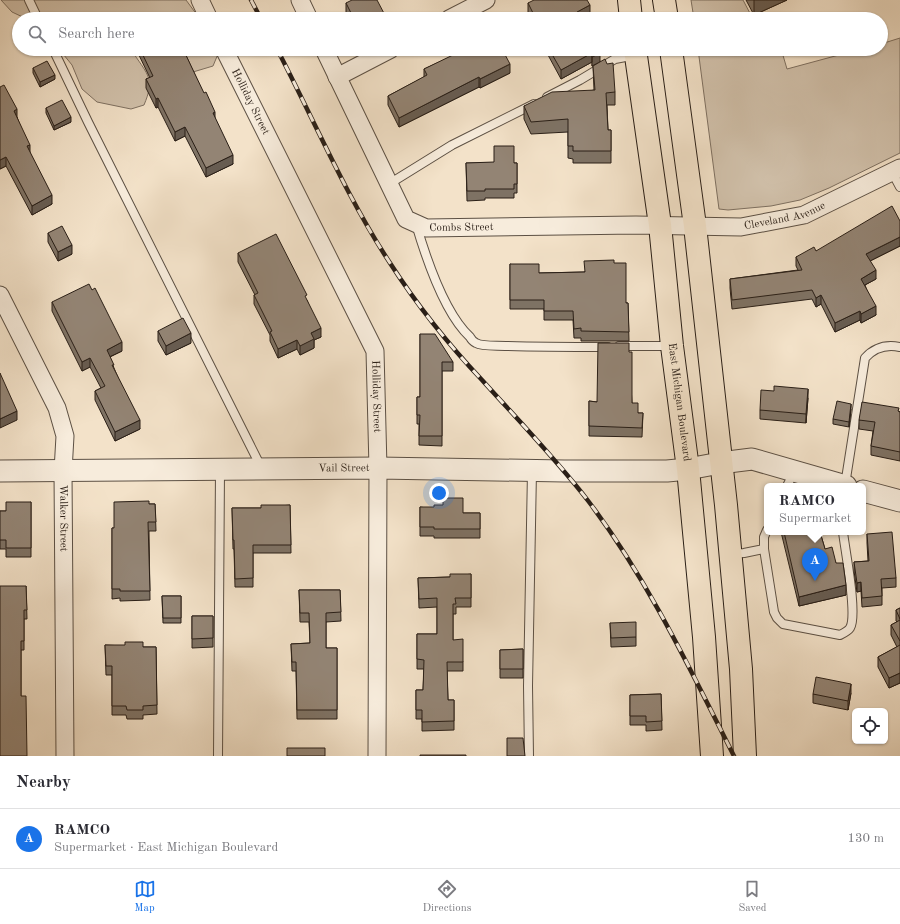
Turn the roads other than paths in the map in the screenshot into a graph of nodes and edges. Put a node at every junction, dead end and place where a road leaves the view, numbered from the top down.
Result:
1 (29, 0) edge
2 (200, 0) edge
3 (300, 0) edge
4 (486, 0) edge
5 (629, 0) edge
6 (664, 0) edge
7 (35, 12) edge
8 (206, 12) edge
9 (306, 12) edge
10 (463, 12) edge
11 (630, 12) edge
12 (666, 12) edge
13 (56, 56) edge
14 (227, 56) edge
15 (327, 56) edge
16 (378, 56) edge
17 (624, 56) edge
18 (637, 56) edge
19 (672, 56) edge
20 (337, 77) junction
21 (896, 170) edge
22 (389, 184) junction
23 (900, 188) edge
24 (416, 224) junction
25 (660, 225) junction
26 (695, 226) junction
27 (0, 295) edge
28 (672, 346) junction
29 (900, 347) edge
30 (720, 463) junction
31 (378, 468) junction
32 (262, 469) junction
33 (688, 469) junction
34 (220, 470) junction
35 (0, 471) edge
36 (63, 471) junction
37 (532, 471) junction
38 (791, 479) edge
39 (822, 483) edge
40 (845, 483) edge
41 (866, 492) edge
42 (900, 502) edge
43 (765, 535) edge
44 (843, 535) edge
45 (764, 549) junction
46 (731, 554) junction
47 (746, 754) edge
48 (65, 756) edge
49 (218, 756) edge
50 (377, 756) edge
51 (529, 756) edge
52 (712, 756) edge

1 - 7 lane
2 - 8 street
3 - 9 street
4 - 10 street
5 - 11 main road
6 - 12 main road
13 - 32 lane
14 - 31 street, Holliday Street
15 - 20 street, Combs Street
16 - 20 street
17 - 22 lane
18 - 25 main road, East Michigan Boulevard
19 - 26 main road
20 - 22 street, Combs Street
21 - 23 lane
21 - 26 street, Cleveland Avenue
22 - 24 street, Combs Street
24 - 25 street, Combs Street
24 - 28 lane
25 - 26 street, Cleveland Avenue
25 - 28 main road, East Michigan Boulevard
26 - 30 main road
27 - 36 street, Walker Street
28 - 33 main road, East Michigan Boulevard
29 - 40 lane
30 - 33 street, Vail Street
30 - 38 street, Vail Street
30 - 46 main road
31 - 32 street, Vail Street
31 - 37 street, Vail Street
31 - 50 street, Holliday Street
32 - 34 street, Vail Street
33 - 37 street, Vail Street
33 - 52 main road, East Michigan Boulevard
34 - 36 street, Vail Street
34 - 49 lane
35 - 36 street, Vail Street
36 - 48 street, Walker Street
37 - 51 lane
38 - 39 street, Vail Street
41 - 42 street
43 - 45 lane
44 - 45 lane
45 - 46 lane
46 - 47 main road

